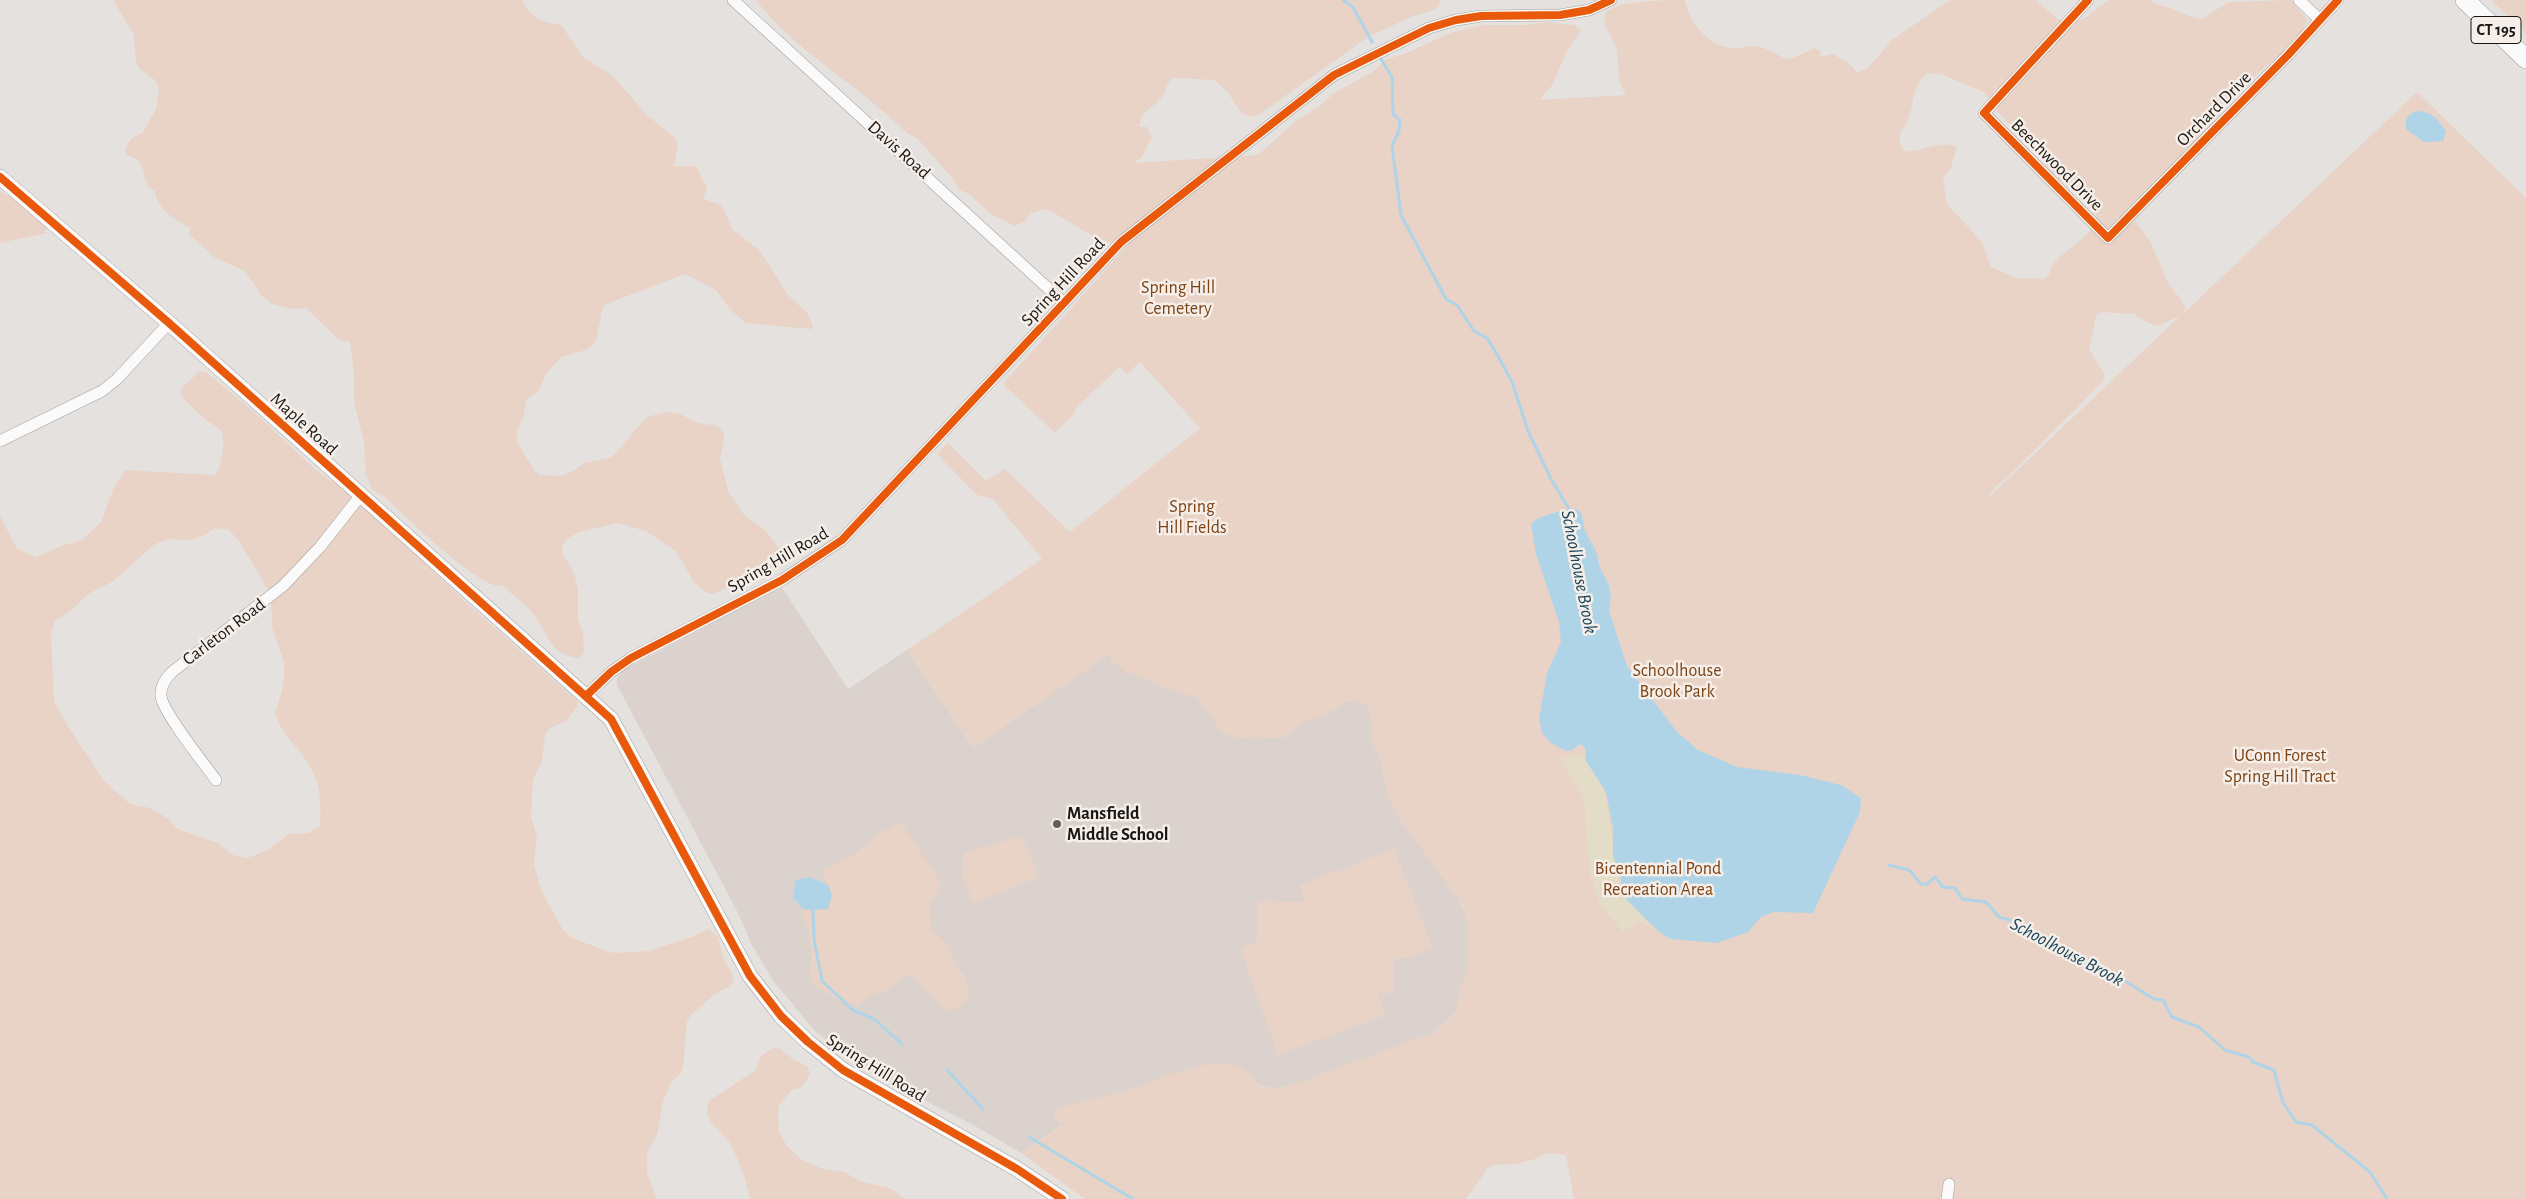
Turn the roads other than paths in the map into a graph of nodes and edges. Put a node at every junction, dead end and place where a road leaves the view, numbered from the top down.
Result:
1 (733, 0) edge
2 (1611, 0) edge
3 (2088, 0) edge
4 (2299, 0) edge
5 (2338, 0) edge
6 (2465, 0) edge
7 (2320, 20) junction
8 (2526, 59) edge
9 (0, 177) edge
10 (2108, 238) joint
11 (1063, 302) junction
12 (169, 322) junction
13 (0, 441) edge
14 (361, 495) junction
15 (587, 695) junction
16 (216, 780) dead end
17 (1949, 1184) dead end
18 (1062, 1199) edge
19 (1947, 1199) edge

1 - 11 street, Davis Road
2 - 11 street, Spring Hill Road
3 - 10 street, Beechwood Drive
4 - 7 street
5 - 7 street, Orchard Drive
6 - 8 main road, CT 195
7 - 10 street, Orchard Drive
9 - 12 street, Maple Road
11 - 15 street, Spring Hill Road
12 - 13 street
12 - 14 street, Maple Road
14 - 15 street, Maple Road
14 - 16 street, Carleton Road
15 - 18 street, Spring Hill Road
17 - 19 street

